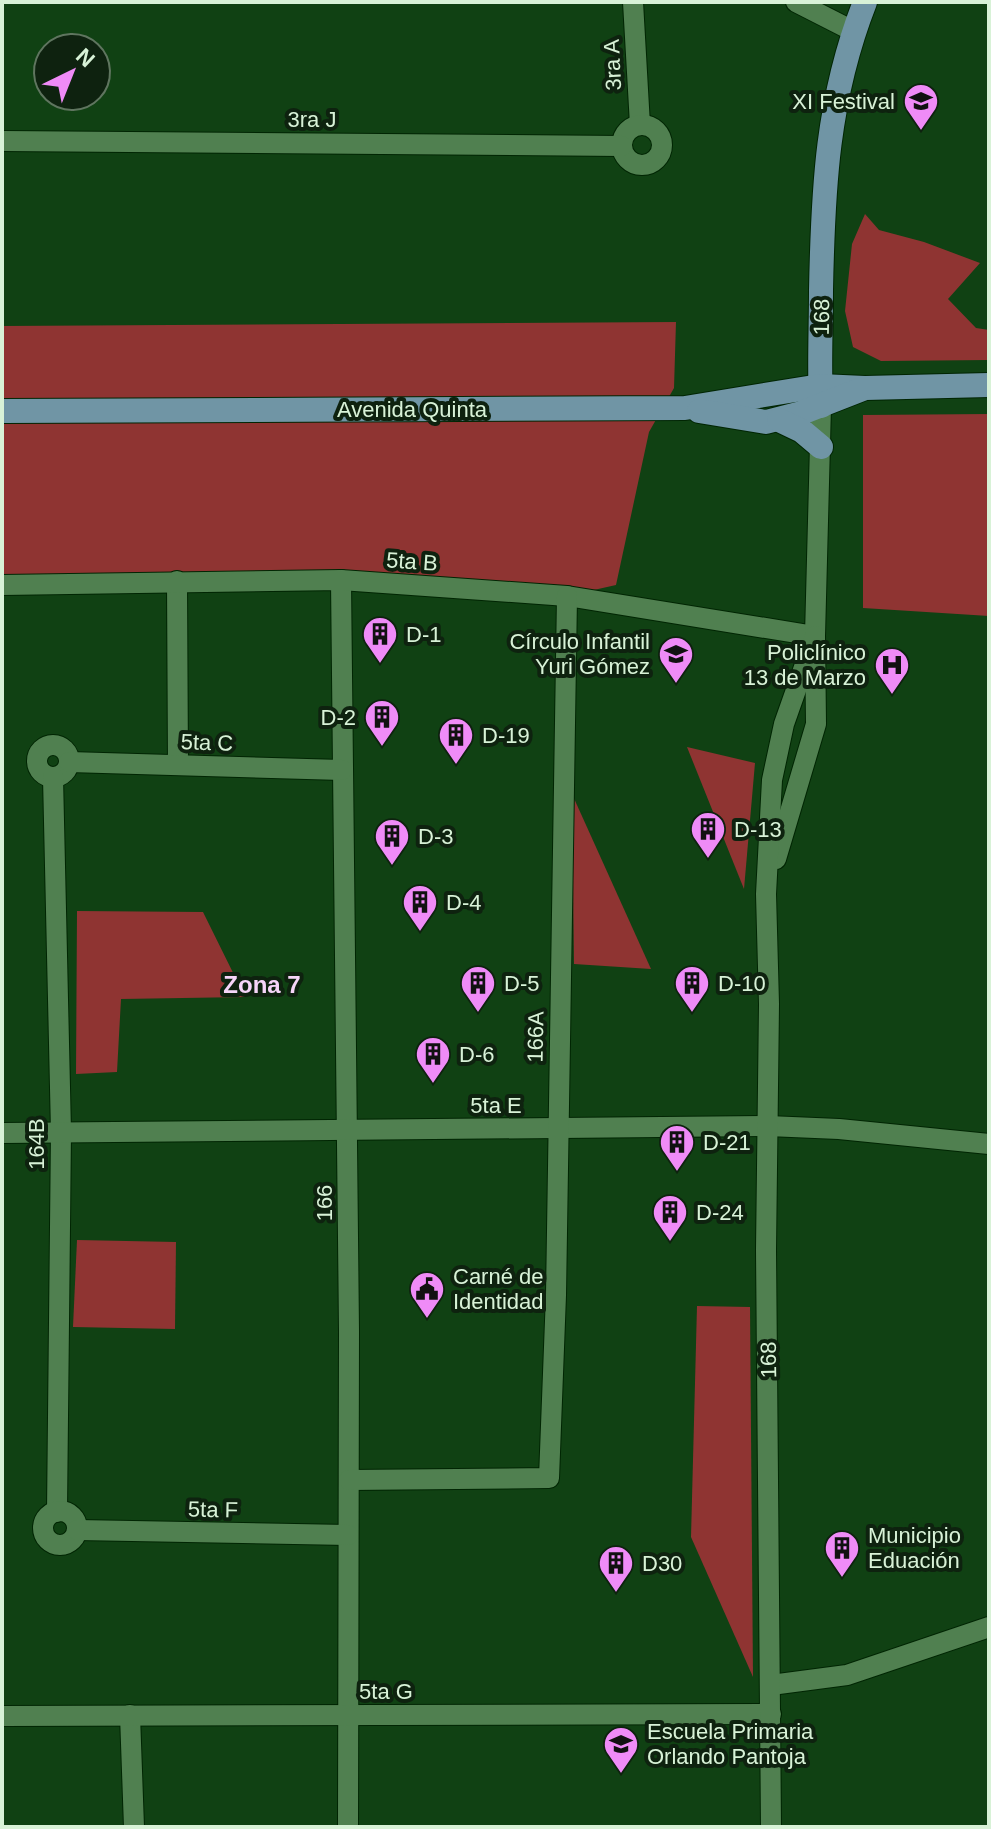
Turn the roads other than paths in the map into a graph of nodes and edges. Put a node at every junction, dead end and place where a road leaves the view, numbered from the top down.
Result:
1 (633, 2) edge
2 (796, 2) edge
3 (865, 2) edge
4 (853, 31) junction
5 (640, 125) junction
6 (2, 141) edge
7 (622, 146) junction
8 (989, 385) edge
9 (821, 396) junction
10 (685, 408) junction
11 (2, 411) edge
12 (779, 420) junction
13 (821, 447) junction
14 (341, 580) junction
15 (177, 581) junction
16 (2, 585) edge
17 (567, 596) junction
18 (815, 636) junction
19 (69, 762) junction
20 (178, 765) junction
21 (342, 770) junction
22 (53, 777) junction
23 (766, 894) junction
24 (768, 1126) junction
25 (558, 1128) junction
26 (347, 1130) junction
27 (61, 1132) junction
28 (2, 1133) edge
29 (989, 1144) edge
30 (349, 1480) junction
31 (57, 1512) junction
32 (77, 1530) junction
33 (348, 1535) junction
34 (989, 1627) edge
35 (771, 1685) junction
36 (771, 1714) junction
37 (130, 1715) junction
38 (348, 1715) junction
39 (2, 1716) edge
40 (134, 1827) edge
41 (348, 1827) edge
42 (771, 1827) edge

1 - 5 street, 3ra A
2 - 4 street
3 - 4 main road, 168
4 - 9 main road, 168
5 - 7 street
5 - 7 street
6 - 7 street, 3ra J
8 - 9 main road
9 - 10 main road, Avenida Quinta
9 - 12 main road
9 - 13 street, 168
10 - 11 main road, Avenida Quinta
10 - 12 main road
12 - 13 main road
13 - 18 street, 168
14 - 15 street, 5ta B
14 - 17 street, 5ta B
14 - 21 street, 166
15 - 16 street, 5ta B
15 - 20 street
17 - 18 street, 5ta B
17 - 25 street, 166A
18 - 23 street, 168
18 - 23 street, 168
19 - 20 street, 5ta C
19 - 22 street
19 - 22 street
20 - 21 street, 5ta C
21 - 26 street, 166
22 - 27 street, 164B
23 - 24 street, 168
24 - 25 street, 5ta E
24 - 29 street, 5ta E
24 - 35 street, 168
25 - 26 street, 5ta E
25 - 30 street, 166A
26 - 27 street, 5ta E
26 - 30 street, 166
27 - 28 street, 5ta E
27 - 31 street, 164B
30 - 33 street, 166
31 - 32 street
31 - 32 street
32 - 33 street, 5ta F
33 - 38 street, 166
34 - 35 street
35 - 36 street, 168
36 - 38 street, 5ta G
36 - 42 street, 168
37 - 38 street, 5ta G
37 - 39 street, 5ta G
37 - 40 street
38 - 41 street, 166

